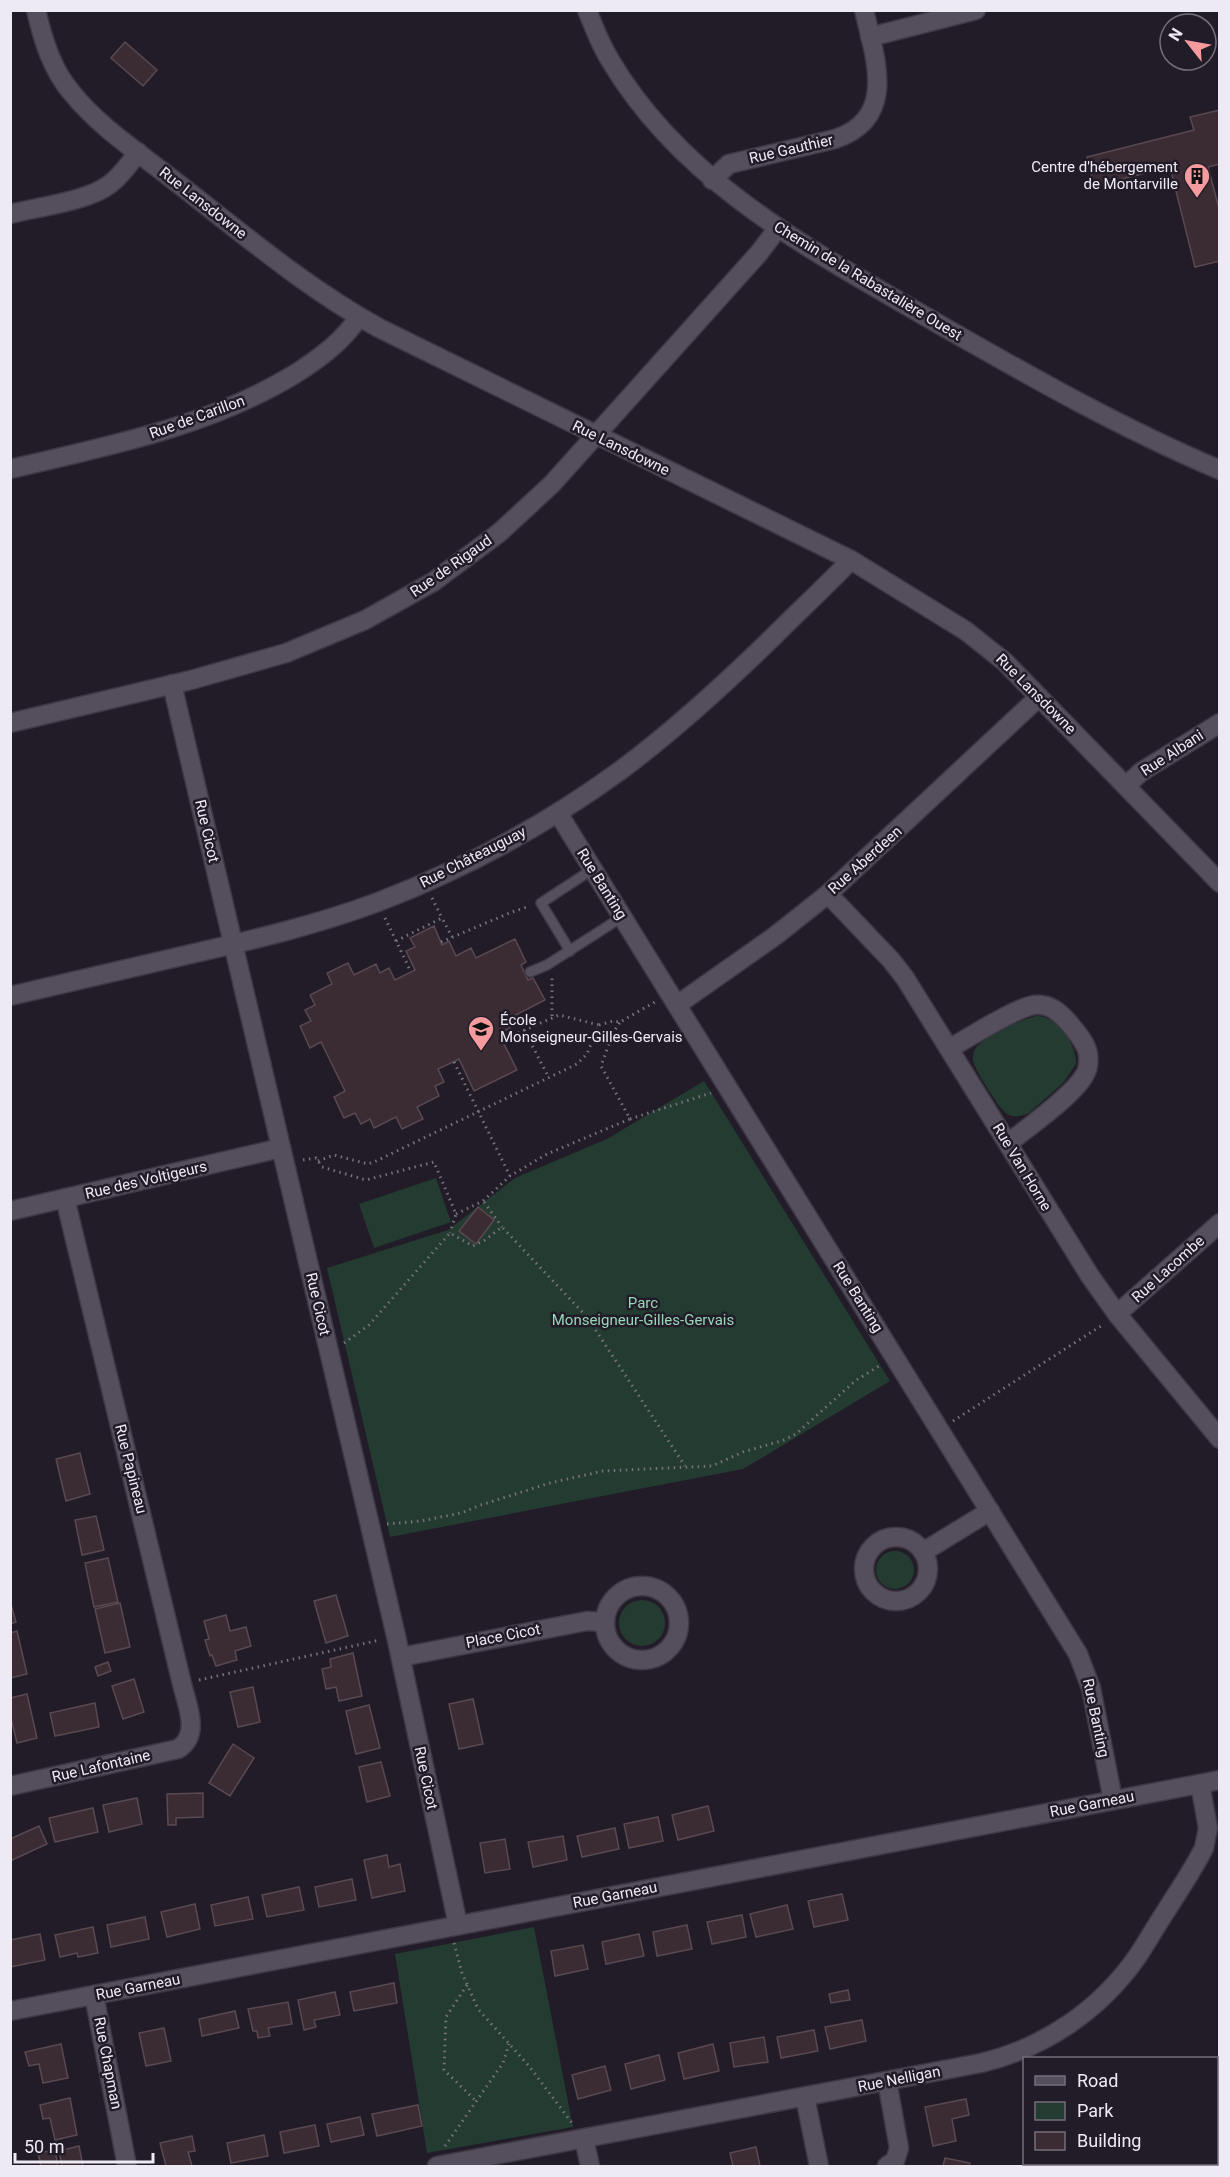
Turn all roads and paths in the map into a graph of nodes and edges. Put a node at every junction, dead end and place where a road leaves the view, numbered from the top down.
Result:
1 (36, 10) edge
2 (587, 10) edge
3 (864, 10) edge
4 (976, 10) edge
5 (870, 37) junction
6 (138, 152) junction
7 (712, 180) junction
8 (10, 214) edge
9 (778, 228) junction
10 (359, 317) junction
11 (597, 436) junction
12 (10, 469) edge
13 (1220, 470) edge
14 (851, 560) junction
15 (172, 684) junction
16 (1039, 697) junction
17 (10, 723) edge
18 (1220, 723) edge
19 (1126, 786) junction
20 (558, 813) junction
21 (593, 869) junction
22 (1220, 883) edge
23 (828, 894) junction
24 (431, 895) dead end
25 (541, 903) junction
26 (383, 914) dead end
27 (622, 917) junction
28 (442, 918) junction
29 (453, 938) junction
30 (396, 941) junction
31 (441, 942) dead end
32 (234, 944) junction
33 (570, 951) junction
34 (547, 965) junction
35 (411, 972) dead end
36 (530, 972) dead end
37 (10, 996) edge
38 (657, 1001) dead end
39 (676, 1005) junction
40 (552, 1016) junction
41 (620, 1022) junction
42 (599, 1025) junction
43 (524, 1030) junction
44 (502, 1040) dead end
45 (949, 1049) junction
46 (454, 1062) dead end
47 (549, 1078) junction
48 (713, 1093) dead end
49 (478, 1113) junction
50 (630, 1119) junction
51 (1008, 1143) junction
52 (281, 1148) junction
53 (300, 1161) dead end
54 (318, 1161) junction
55 (510, 1176) junction
56 (65, 1198) junction
57 (483, 1201) junction
58 (10, 1211) edge
59 (456, 1214) junction
60 (1220, 1223) edge
61 (502, 1227) junction
62 (450, 1233) junction
63 (1111, 1318) junction
64 (343, 1344) dead end
65 (882, 1365) dead end
66 (951, 1422) dead end
67 (1220, 1439) edge
68 (685, 1466) junction
69 (990, 1511) junction
70 (385, 1524) dead end
71 (923, 1552) dead end
72 (605, 1622) junction
73 (383, 1639) dead end
74 (401, 1657) junction
75 (182, 1684) junction
76 (188, 1740) joint
77 (1220, 1780) edge
78 (1200, 1784) junction
79 (10, 1786) edge
80 (1113, 1800) junction
81 (454, 1926) junction
82 (467, 1984) junction
83 (94, 1995) junction
84 (10, 2011) edge
85 (509, 2044) junction
86 (887, 2081) junction
87 (805, 2097) junction
88 (476, 2101) junction
89 (584, 2139) junction
90 (444, 2148) dead end
91 (127, 2166) edge
92 (437, 2166) edge
93 (590, 2166) edge
94 (819, 2166) edge
95 (887, 2166) edge

1 - 6 street, Rue Lansdowne
2 - 7 street, Chemin de la Rabastalière Ouest
3 - 5 street, Rue Gauthier
4 - 5 street
5 - 7 street, Rue Gauthier
6 - 8 street
6 - 10 street, Rue Lansdowne
7 - 9 street, Chemin de la Rabastalière Ouest
9 - 11 street, Rue de Rigaud
9 - 13 street, Chemin de la Rabastalière Ouest
10 - 11 street, Rue Lansdowne
10 - 12 street, Rue de Carillon
11 - 14 street, Rue Lansdowne
11 - 15 street, Rue de Rigaud
14 - 16 street, Rue Lansdowne
14 - 20 street, Rue Châteauguay
15 - 17 street, Rue de Rigaud
15 - 32 street, Rue Cicot
16 - 19 street, Rue Lansdowne
16 - 23 street, Rue Aberdeen
18 - 19 street, Rue Albani
19 - 22 street, Rue Lansdowne
20 - 21 street, Rue Banting
20 - 32 street, Rue Châteauguay
21 - 25 lane
21 - 27 street, Rue Banting
23 - 39 street, Rue Aberdeen
23 - 45 street, Rue Van Horne
24 - 28 path
25 - 29 path
25 - 33 lane
26 - 30 path
27 - 33 lane
27 - 39 street, Rue Banting
28 - 29 path
28 - 30 path
29 - 31 path
30 - 35 path
32 - 37 street, Rue Châteauguay
32 - 52 street, Rue Cicot
33 - 34 lane
34 - 36 lane
34 - 40 path
38 - 41 path
39 - 69 street, Rue Banting
40 - 42 path
40 - 43 path
41 - 42 path
41 - 50 path
42 - 47 path
43 - 44 path
43 - 47 path
45 - 51 street, Rue Van Horne
45 - 51 street
46 - 49 path
47 - 49 path
48 - 50 path
49 - 54 path
49 - 55 path
50 - 55 path
51 - 63 street, Rue Van Horne
52 - 56 street, Rue des Voltigeurs
52 - 74 street, Rue Cicot
53 - 54 path
54 - 59 path
55 - 57 path
56 - 58 street, Rue des Voltigeurs
56 - 75 street, Rue Papineau
57 - 59 path
57 - 61 path
59 - 62 path
60 - 63 street, Rue Lacombe
61 - 62 path
61 - 68 path
62 - 64 path
63 - 66 path
63 - 67 street, Rue Van Horne
65 - 68 path
68 - 70 path
69 - 71 street
69 - 80 street, Rue Banting
72 - 72 street
72 - 74 street, Place Cicot
73 - 75 path
74 - 81 street, Rue Cicot
75 - 76 street, Rue Papineau
76 - 79 street, Rue Lafontaine
77 - 78 street, Rue Garneau
78 - 80 street, Rue Garneau
78 - 86 street, Rue Nelligan
80 - 81 street, Rue Garneau
81 - 82 path
81 - 83 street, Rue Garneau
82 - 85 path
82 - 88 path
83 - 84 street, Rue Garneau
83 - 91 street, Rue Chapman
85 - 88 path
85 - 89 path
86 - 87 street, Rue Nelligan
86 - 95 street
87 - 89 street, Rue Nelligan
87 - 94 street
88 - 90 path
89 - 92 street, Rue Nelligan
89 - 93 street

